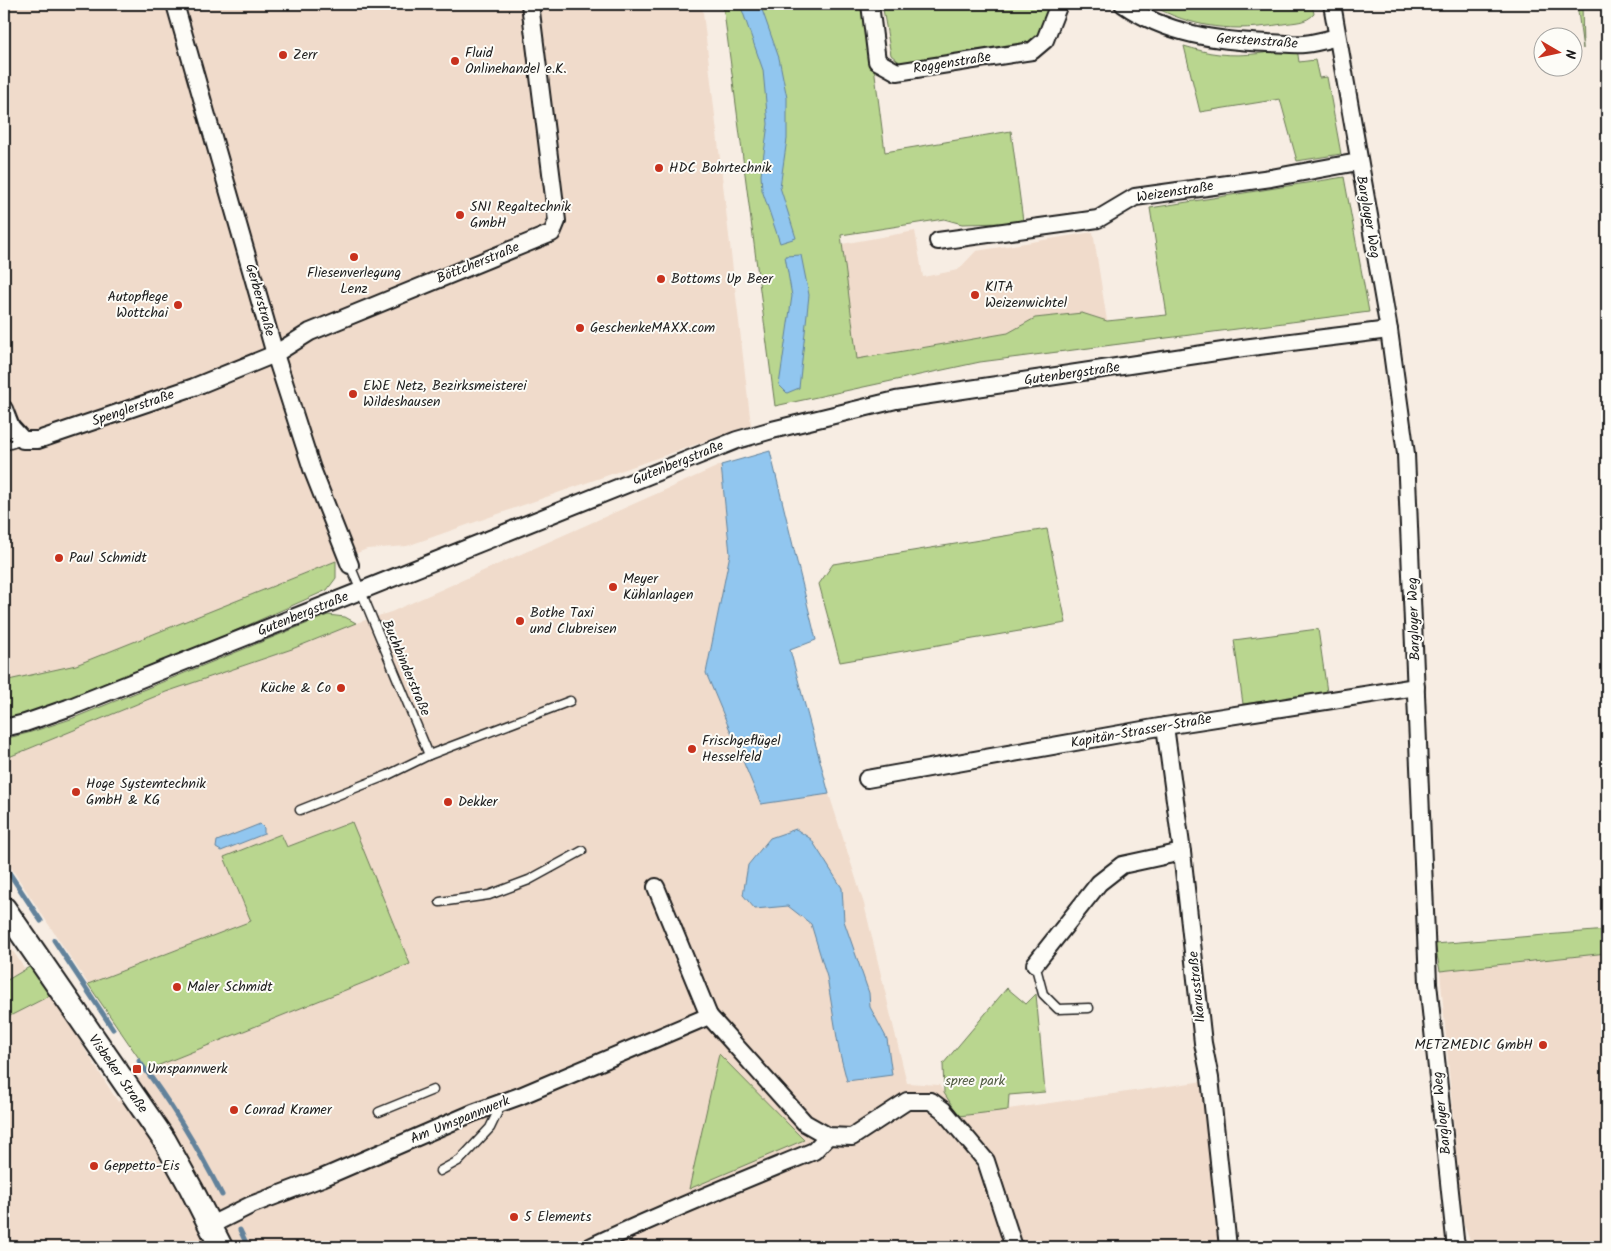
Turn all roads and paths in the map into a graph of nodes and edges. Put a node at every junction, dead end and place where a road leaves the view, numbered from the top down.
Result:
1 (175, 4) edge
2 (530, 4) edge
3 (870, 4) edge
4 (1059, 4) edge
5 (1123, 4) edge
6 (1332, 4) edge
7 (1338, 37) junction
8 (1358, 162) junction
9 (938, 242) dead end
10 (1389, 330) junction
11 (275, 354) junction
12 (4, 409) edge
13 (22, 440) junction
14 (4, 446) edge
15 (350, 566) joint
16 (360, 591) junction
17 (1416, 687) junction
18 (570, 701) dead end
19 (1166, 726) junction
20 (4, 728) edge
21 (429, 755) junction
22 (867, 778) dead end
23 (300, 810) dead end
24 (582, 851) dead end
25 (1182, 852) junction
26 (656, 887) dead end
27 (440, 902) dead end
28 (4, 908) edge
29 (1035, 964) joint
30 (1089, 1008) dead end
31 (709, 1016) junction
32 (433, 1090) dead end
33 (503, 1102) junction
34 (380, 1112) dead end
35 (828, 1136) junction
36 (440, 1171) dead end
37 (211, 1225) junction
38 (1455, 1245) edge
39 (221, 1247) edge
40 (590, 1247) edge
41 (1014, 1247) edge
42 (1228, 1247) edge

1 - 11 street, Gerberstraße
2 - 11 street, Böttcherstraße
3 - 4 street, Roggenstraße
5 - 7 street, Gerstenstraße
6 - 7 street, Bargloyer Weg
7 - 8 street, Bargloyer Weg
8 - 9 street, Weizenstraße
8 - 10 street, Bargloyer Weg
10 - 16 street, Gutenbergstraße
10 - 17 street, Bargloyer Weg
11 - 13 street, Spenglerstraße
11 - 15 street, Gerberstraße
12 - 13 street
13 - 14 lane
15 - 16 lane, Gerberstraße
16 - 20 street, Gutenbergstraße
16 - 21 lane, Buchbinderstraße
17 - 19 street, Kapitän-Strasser-Straße
17 - 38 street, Bargloyer Weg
18 - 21 lane
19 - 22 street, Kapitän-Strasser-Straße
19 - 25 street, Ikarusstraße
21 - 23 lane
24 - 27 lane
25 - 29 street
25 - 42 street, Ikarusstraße
26 - 31 street
28 - 37 main road, Visbeker Straße
29 - 30 lane
31 - 33 street, Am Umspannwerk
31 - 35 street
32 - 34 lane
33 - 36 lane
33 - 37 street, Am Umspannwerk
35 - 40 street
35 - 41 street
37 - 39 main road, Visbeker Straße

